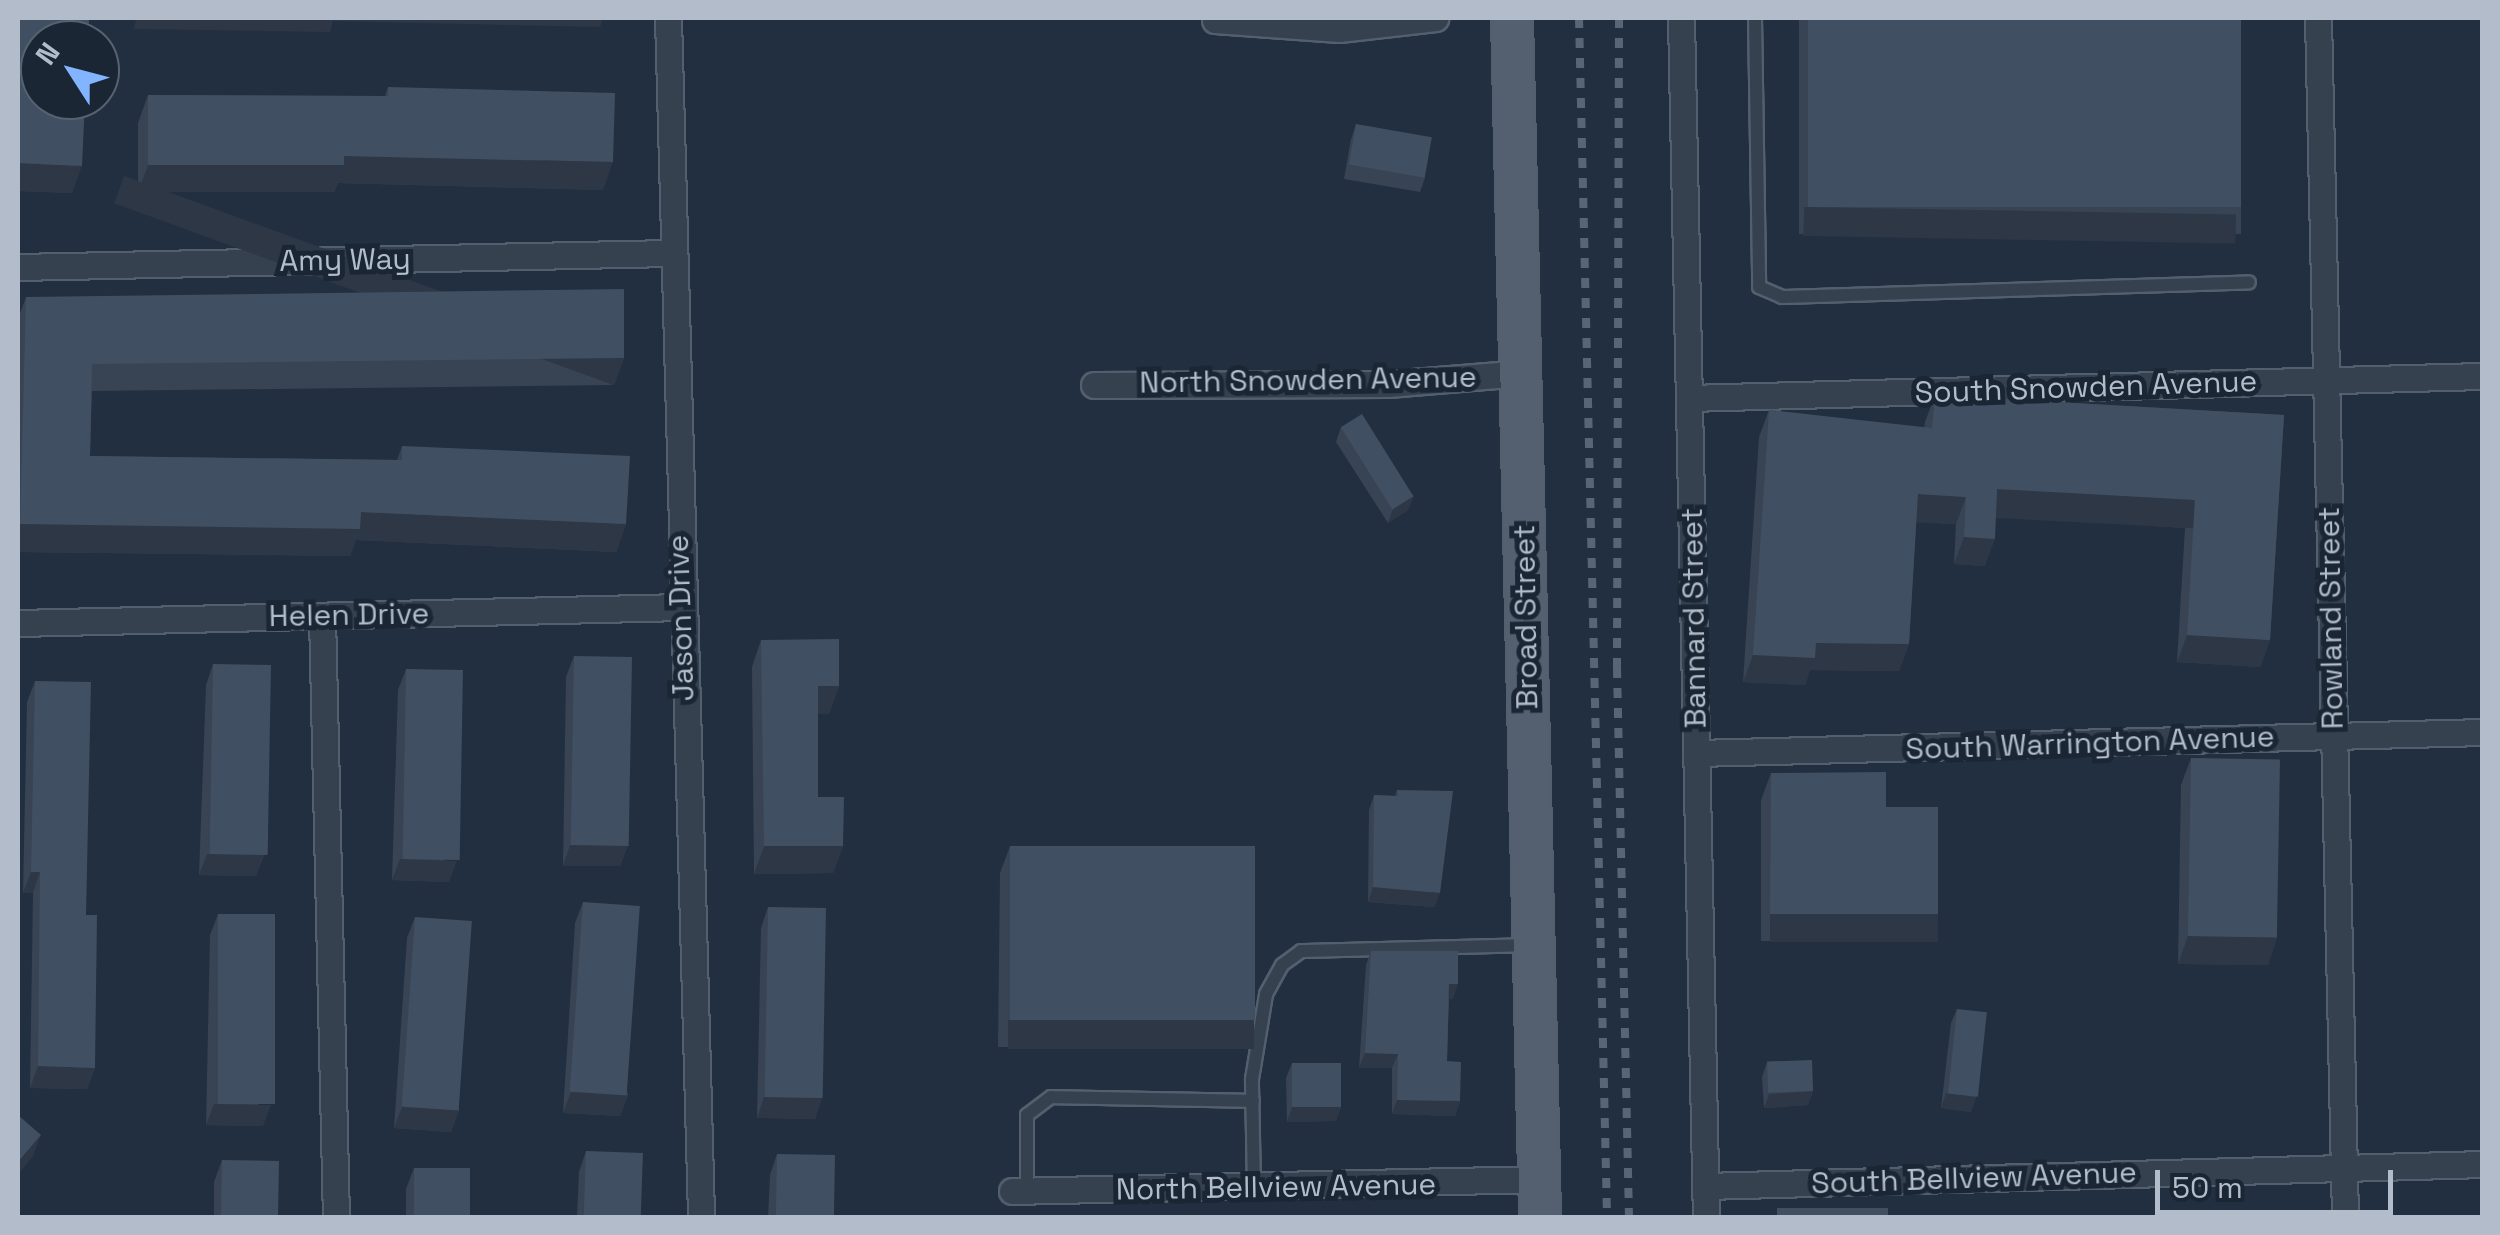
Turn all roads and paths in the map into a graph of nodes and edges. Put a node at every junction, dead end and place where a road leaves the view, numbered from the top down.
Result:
1 (668, 18) edge
2 (1435, 18) edge
3 (1512, 18) edge
4 (1682, 18) edge
5 (1755, 18) edge
6 (2318, 18) edge
7 (1215, 20) dead end
8 (672, 253) junction
9 (18, 267) edge
10 (2249, 282) dead end
11 (1521, 373) junction
12 (2482, 376) edge
13 (2326, 380) junction
14 (1094, 385) dead end
15 (1689, 398) junction
16 (680, 607) junction
17 (322, 616) junction
18 (18, 624) edge
19 (2482, 732) edge
20 (2334, 736) junction
21 (1697, 753) junction
22 (1534, 945) junction
23 (1253, 1101) junction
24 (2482, 1164) edge
25 (2344, 1168) junction
26 (1706, 1186) junction
27 (1254, 1188) junction
28 (1019, 1191) joint
29 (1540, 1198) edge
30 (336, 1218) edge
31 (701, 1218) edge
32 (1706, 1218) edge
33 (2344, 1218) edge

1 - 8 street, Jason Drive
2 - 7 street
3 - 11 main road, Broad Street
4 - 15 street, Bannard Street
5 - 10 lane
6 - 13 street, Rowland Street
8 - 9 street, Amy Way
8 - 16 street, Jason Drive
11 - 14 street, North Snowden Avenue
11 - 22 main road, Broad Street
12 - 13 street, South Snowden Avenue
13 - 15 street, South Snowden Avenue
13 - 20 street, Rowland Street
15 - 21 street, Bannard Street
16 - 17 street, Helen Drive
16 - 31 street, Jason Drive
17 - 18 street, Helen Drive
17 - 30 street
19 - 20 street, South Warrington Avenue
20 - 21 street, South Warrington Avenue
20 - 25 street, Rowland Street
21 - 26 street, Bannard Street
22 - 23 lane
22 - 29 main road, Broad Street
23 - 27 lane
23 - 28 lane
24 - 25 street, South Bellview Avenue
25 - 26 street, South Bellview Avenue
25 - 33 street, Rowland Street
26 - 32 street, Bannard Street
27 - 28 street, North Bellview Avenue
27 - 29 street, North Bellview Avenue

